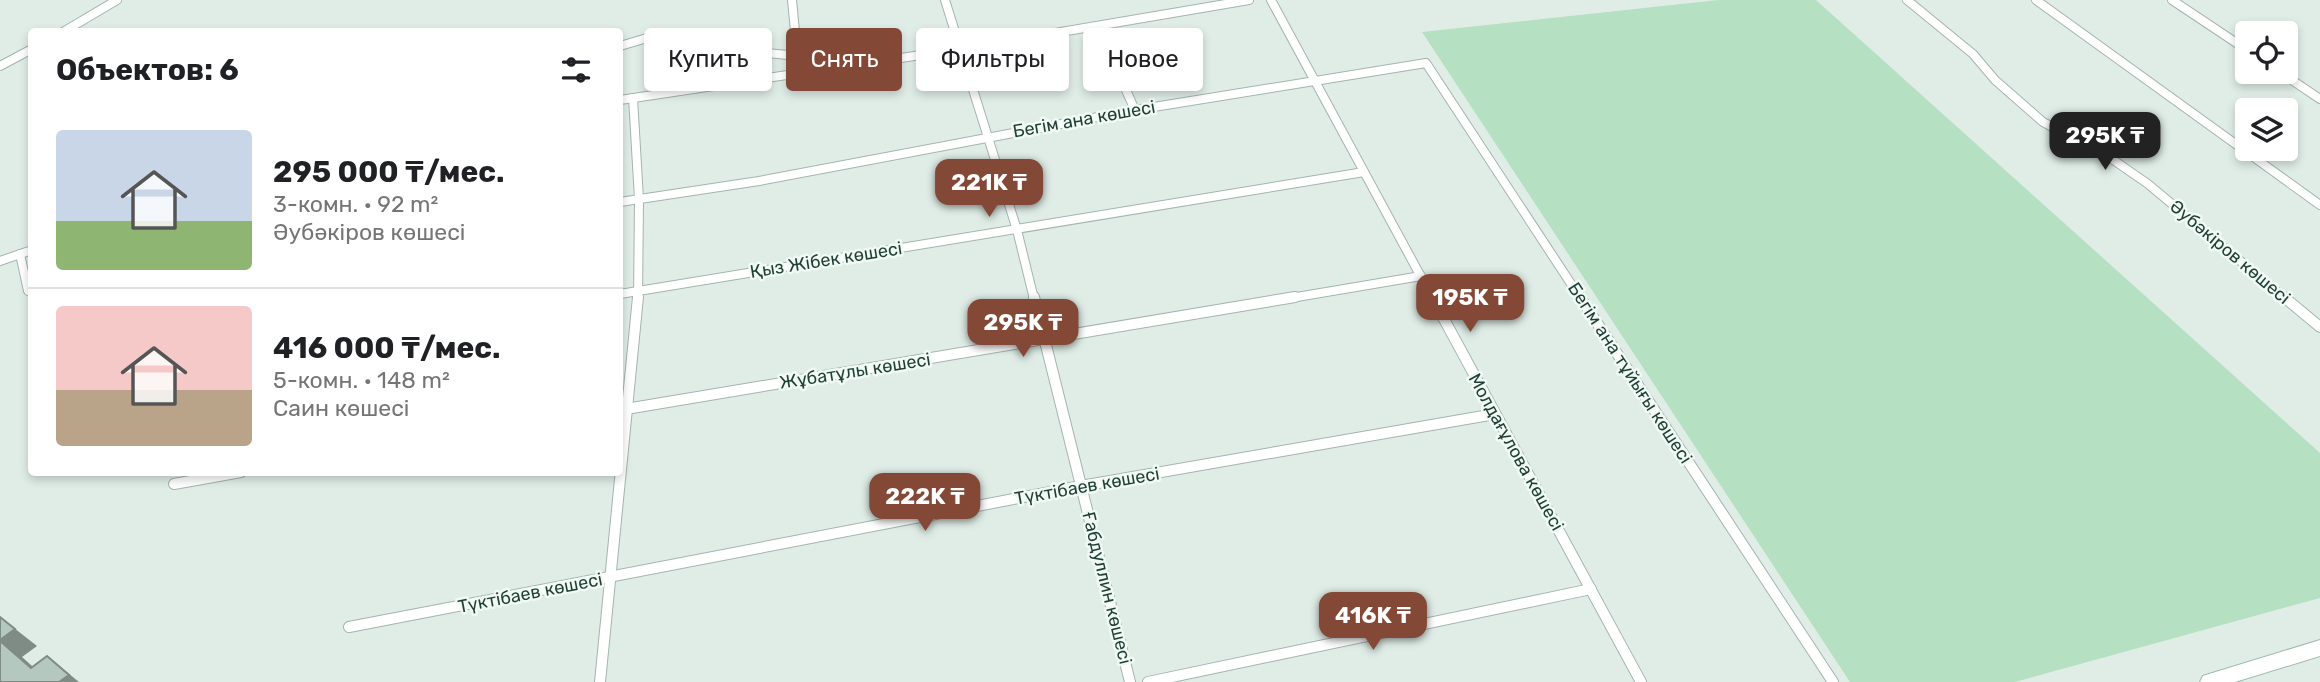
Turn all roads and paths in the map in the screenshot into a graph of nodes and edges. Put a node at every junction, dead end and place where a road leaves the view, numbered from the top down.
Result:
1 (117, 0) edge
2 (792, 0) edge
3 (945, 0) edge
4 (1249, 0) edge
5 (1271, 0) edge
6 (1907, 0) edge
7 (2036, 0) edge
8 (2172, 0) edge
9 (1097, 26) junction
10 (70, 28) edge
11 (795, 28) edge
12 (954, 28) edge
13 (1069, 31) edge
14 (2235, 42) edge
15 (623, 45) edge
16 (28, 51) edge
17 (786, 55) edge
18 (1426, 63) joint
19 (0, 66) edge
20 (786, 75) edge
21 (1312, 80) junction
22 (2298, 84) edge
23 (974, 91) edge
24 (633, 98) junction
25 (2320, 99) edge
26 (623, 100) edge
27 (1135, 110) junction
28 (988, 136) junction
29 (1364, 172) junction
30 (639, 199) junction
31 (623, 202) edge
32 (2320, 205) edge
33 (1017, 230) junction
34 (28, 251) edge
35 (20, 254) junction
36 (0, 261) edge
37 (1421, 276) junction
38 (639, 290) junction
39 (28, 291) edge
40 (623, 293) edge
41 (2320, 327) edge
42 (1044, 340) junction
43 (623, 409) edge
44 (1495, 414) junction
45 (219, 476) edge
46 (618, 476) edge
47 (174, 484) dead end
48 (1081, 486) junction
49 (611, 578) junction
50 (1591, 590) junction
51 (349, 628) dead end
52 (2320, 648) edge
53 (600, 682) edge
54 (1130, 682) edge
55 (1148, 682) edge
56 (1641, 682) edge
57 (1833, 682) edge
58 (2209, 682) edge

1 - 10 street
2 - 11 street
3 - 12 street, Ғабдуллин көшесі
4 - 9 street
5 - 21 street, Молдағұлова көшесі
6 - 41 street, Әубәкіров көшесі
7 - 32 street
8 - 14 street
9 - 13 street
9 - 27 street
15 - 17 street
16 - 19 street
18 - 21 street, Бегім ана көшесі
18 - 57 street, Бегім ана тұйығы көшесі
20 - 24 street
21 - 27 street, Бегім ана көшесі
21 - 29 street, Молдағұлова көшесі
22 - 25 street
23 - 28 street, Ғабдуллин көшесі
24 - 26 street
24 - 30 street
27 - 28 street, Бегім ана көшесі
28 - 30 street, Бегім ана көшесі
28 - 33 street, Ғабдуллин көшесі
29 - 33 street, Қыз Жібек көшесі
29 - 37 street, Молдағұлова көшесі
30 - 31 street, Бегім ана көшесі
30 - 38 street
33 - 38 street, Қыз Жібек көшесі
33 - 42 street, Ғабдуллин көшесі
34 - 35 street
35 - 36 street
35 - 39 street
37 - 42 street, Жұбатұлы көшесі
37 - 44 street, Молдағұлова көшесі
38 - 40 street, Қыз Жібек көшесі
38 - 43 street
42 - 43 street, Жұбатұлы көшесі
42 - 48 street, Ғабдуллин көшесі
44 - 48 street, Түктібаев көшесі
44 - 50 street, Молдағұлова көшесі
45 - 47 street
46 - 49 street
48 - 49 street, Түктібаев көшесі
48 - 54 street, Ғабдуллин көшесі
49 - 51 street, Түктібаев көшесі
49 - 53 street
50 - 55 street
50 - 56 street, Молдағұлова көшесі
52 - 58 street

